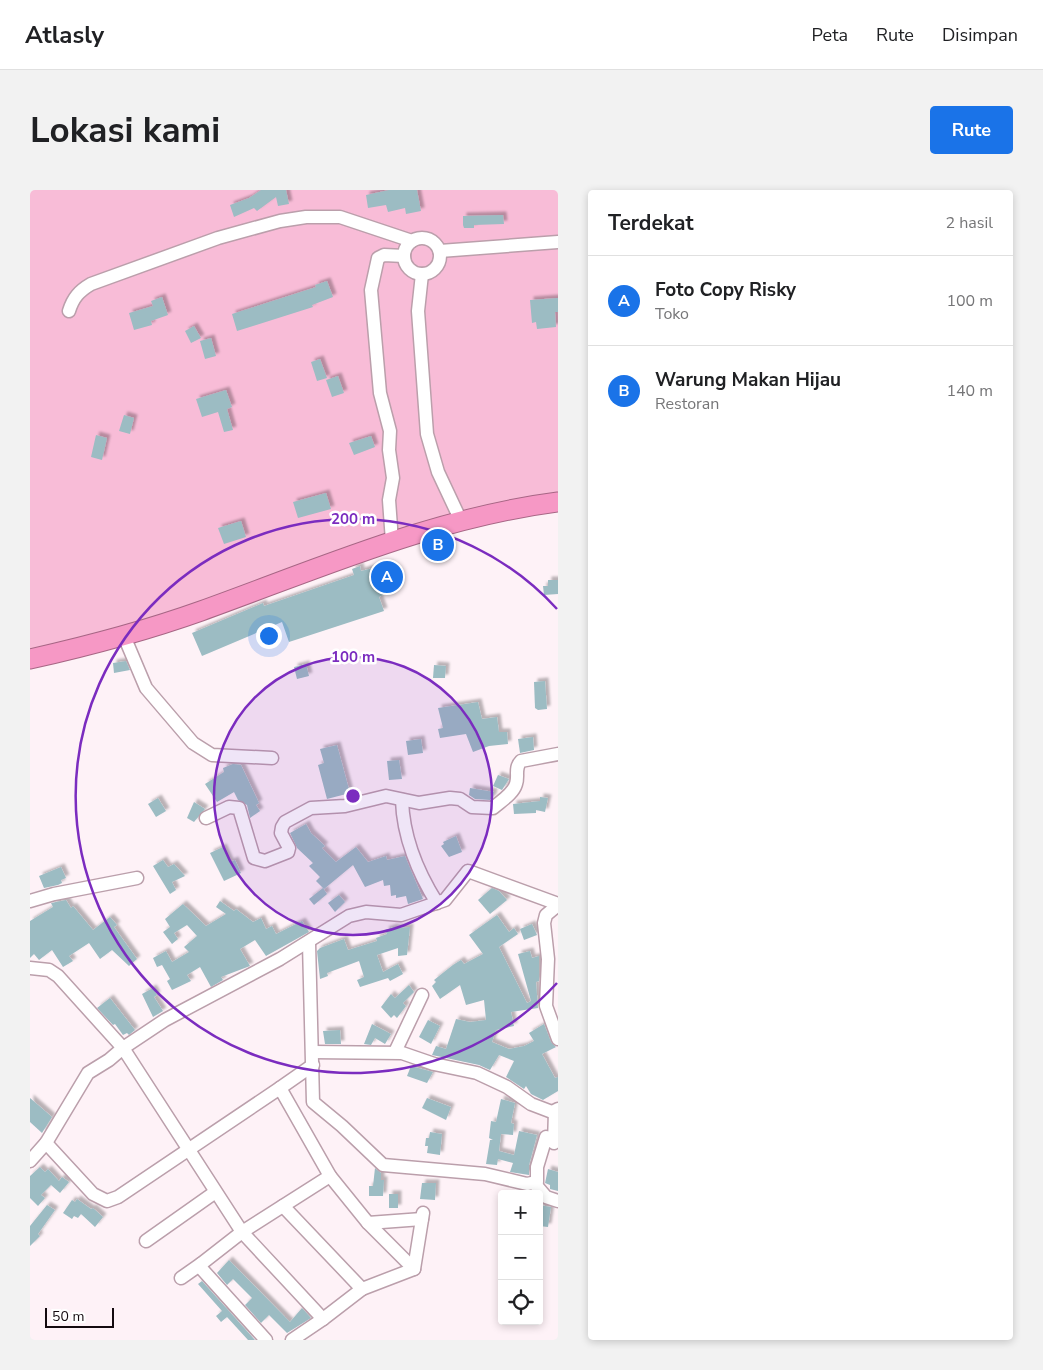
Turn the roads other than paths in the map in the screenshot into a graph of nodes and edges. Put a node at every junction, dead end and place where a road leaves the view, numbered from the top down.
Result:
1 (412, 241) junction
2 (558, 242) edge
3 (440, 251) junction
4 (404, 256) junction
5 (422, 274) junction
6 (69, 311) dead end
7 (558, 502) edge
8 (461, 521) junction
9 (392, 541) junction
10 (124, 636) junction
11 (30, 659) edge
12 (558, 754) edge
13 (272, 758) dead end
14 (402, 800) junction
15 (206, 818) dead end
16 (136, 878) dead end
17 (30, 901) edge
18 (436, 903) junction
19 (558, 905) edge
20 (309, 943) junction
21 (30, 968) edge
22 (422, 995) dead end
23 (558, 1039) edge
24 (123, 1048) junction
25 (313, 1052) junction
26 (394, 1052) junction
27 (313, 1066) junction
28 (280, 1088) junction
29 (556, 1110) edge
30 (46, 1144) junction
31 (188, 1149) junction
32 (30, 1161) edge
33 (330, 1176) junction
34 (534, 1183) junction
35 (214, 1193) junction
36 (558, 1201) edge
37 (283, 1206) junction
38 (368, 1223) junction
39 (242, 1232) junction
40 (146, 1241) dead end
41 (201, 1264) junction
42 (414, 1269) junction
43 (181, 1278) dead end
44 (362, 1289) junction
45 (323, 1319) junction
46 (266, 1340) edge
47 (292, 1340) edge

1 - 3 street
1 - 4 street
1 - 6 street
2 - 3 street
3 - 5 street
4 - 5 street
4 - 9 street
5 - 8 street
7 - 8 highway
8 - 9 highway
9 - 10 highway
10 - 11 highway
10 - 13 street
12 - 14 street
14 - 15 street
14 - 18 street
16 - 17 street
18 - 19 street
18 - 20 street
19 - 23 street
20 - 24 street
20 - 25 street
21 - 24 street
22 - 26 street
24 - 30 street
24 - 31 street
25 - 26 street
25 - 27 street
26 - 29 street
27 - 28 street
27 - 34 street
28 - 31 street
28 - 33 street
29 - 34 street
30 - 31 street
30 - 32 street
31 - 35 street
33 - 37 street
33 - 38 street
34 - 36 street
35 - 39 street
35 - 40 street
37 - 39 street
37 - 44 street
38 - 42 street
38 - 42 street
39 - 41 street
39 - 45 street
41 - 43 street
41 - 46 street
42 - 44 street
44 - 45 street
45 - 47 street

